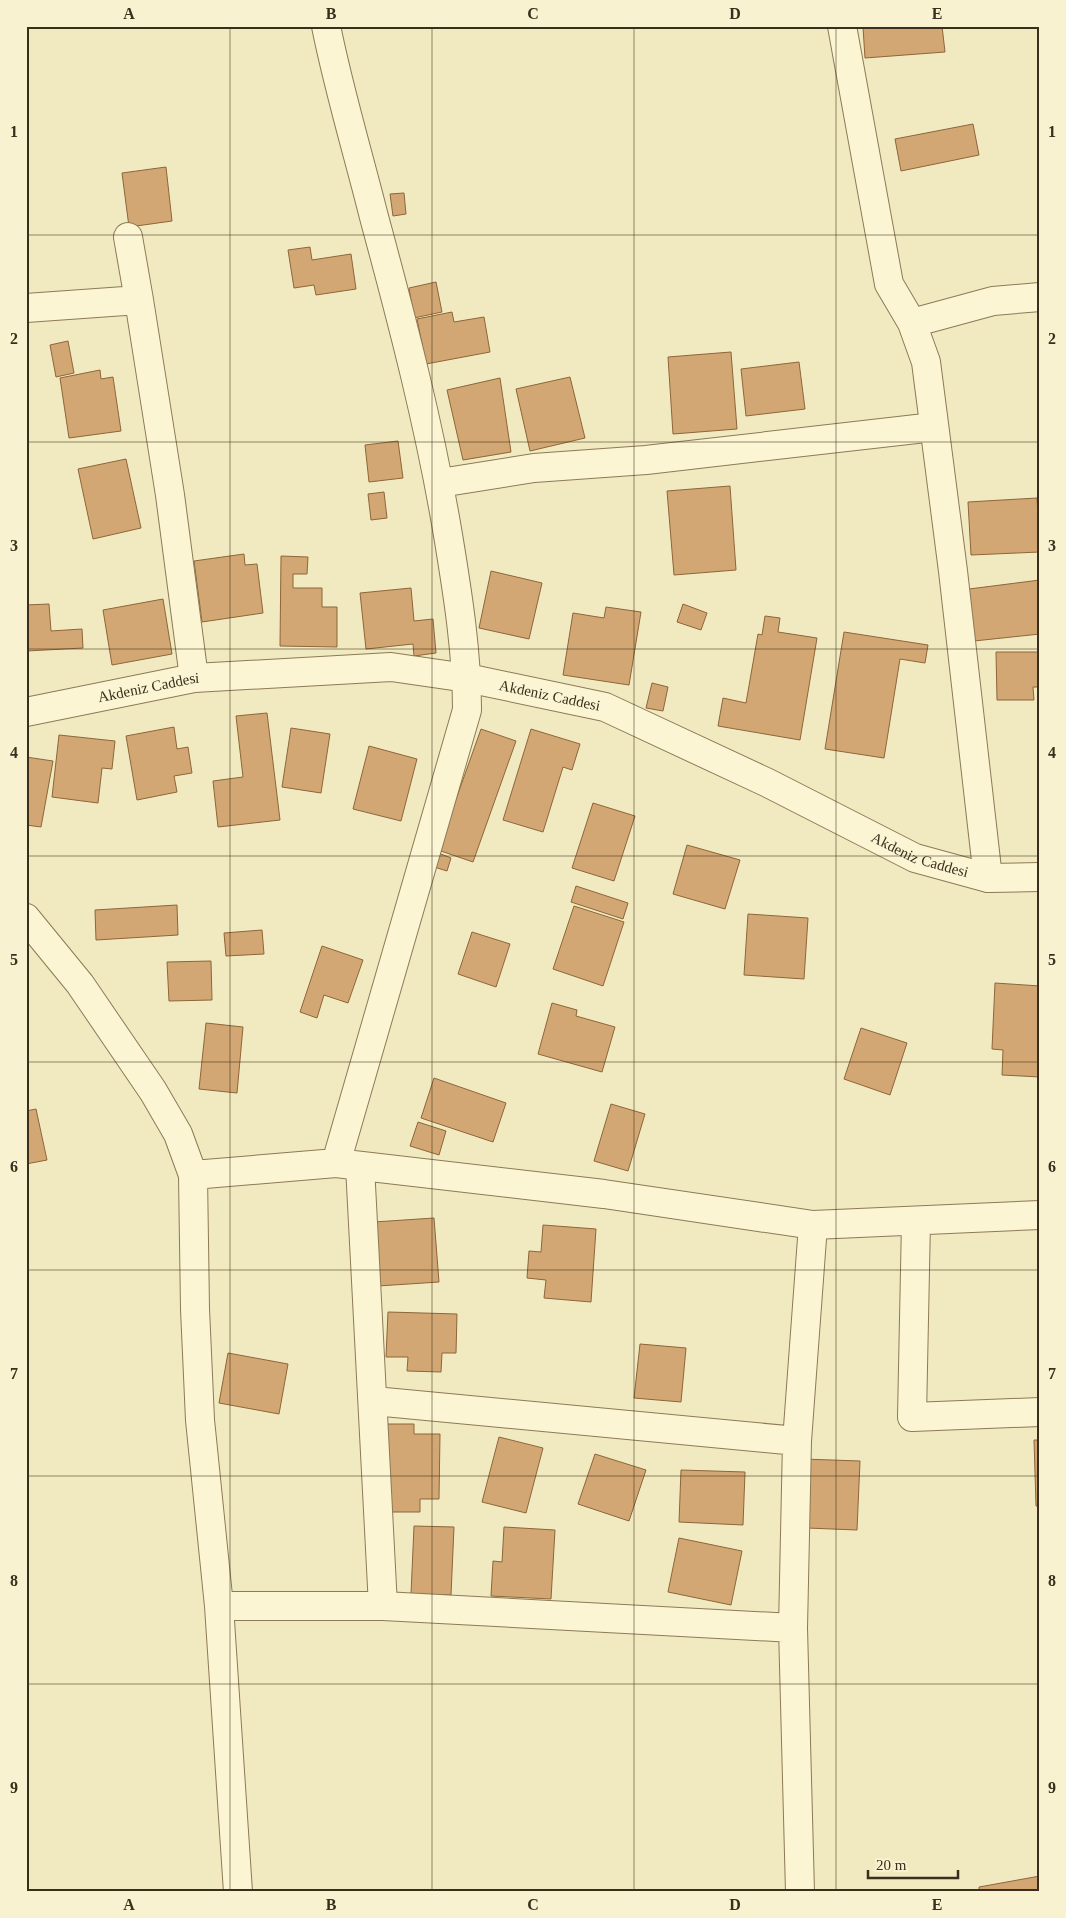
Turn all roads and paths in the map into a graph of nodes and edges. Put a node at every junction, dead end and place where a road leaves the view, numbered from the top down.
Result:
1 (326, 26) edge
2 (842, 26) edge
3 (128, 237) dead end
4 (1040, 297) edge
5 (139, 300) junction
6 (26, 308) edge
7 (912, 323) junction
8 (934, 427) junction
9 (440, 483) junction
10 (194, 678) junction
11 (467, 678) junction
12 (26, 712) edge
13 (988, 878) junction
14 (1040, 878) edge
15 (26, 918) edge
16 (348, 1165) junction
17 (193, 1174) junction
18 (1040, 1215) edge
19 (916, 1221) junction
20 (812, 1225) junction
21 (374, 1401) junction
22 (1040, 1412) edge
23 (797, 1441) junction
24 (219, 1606) junction
25 (383, 1606) junction
26 (792, 1628) junction
27 (238, 1892) edge
28 (800, 1892) edge

1 - 9 street
2 - 7 street
3 - 5 street
4 - 7 street
5 - 6 street
5 - 10 street
7 - 8 street
8 - 9 street
8 - 13 street
9 - 11 street
10 - 11 street, Akdeniz Caddesi
10 - 12 street, Akdeniz Caddesi
11 - 13 street, Akdeniz Caddesi
11 - 16 street
13 - 14 street, Akdeniz Caddesi
15 - 17 street
16 - 17 street
16 - 20 street
16 - 21 street
17 - 24 street
18 - 19 street
19 - 20 street
19 - 22 street
20 - 23 street
21 - 23 street
21 - 25 street
23 - 26 street
24 - 25 street
24 - 27 street
25 - 26 street
26 - 28 street

